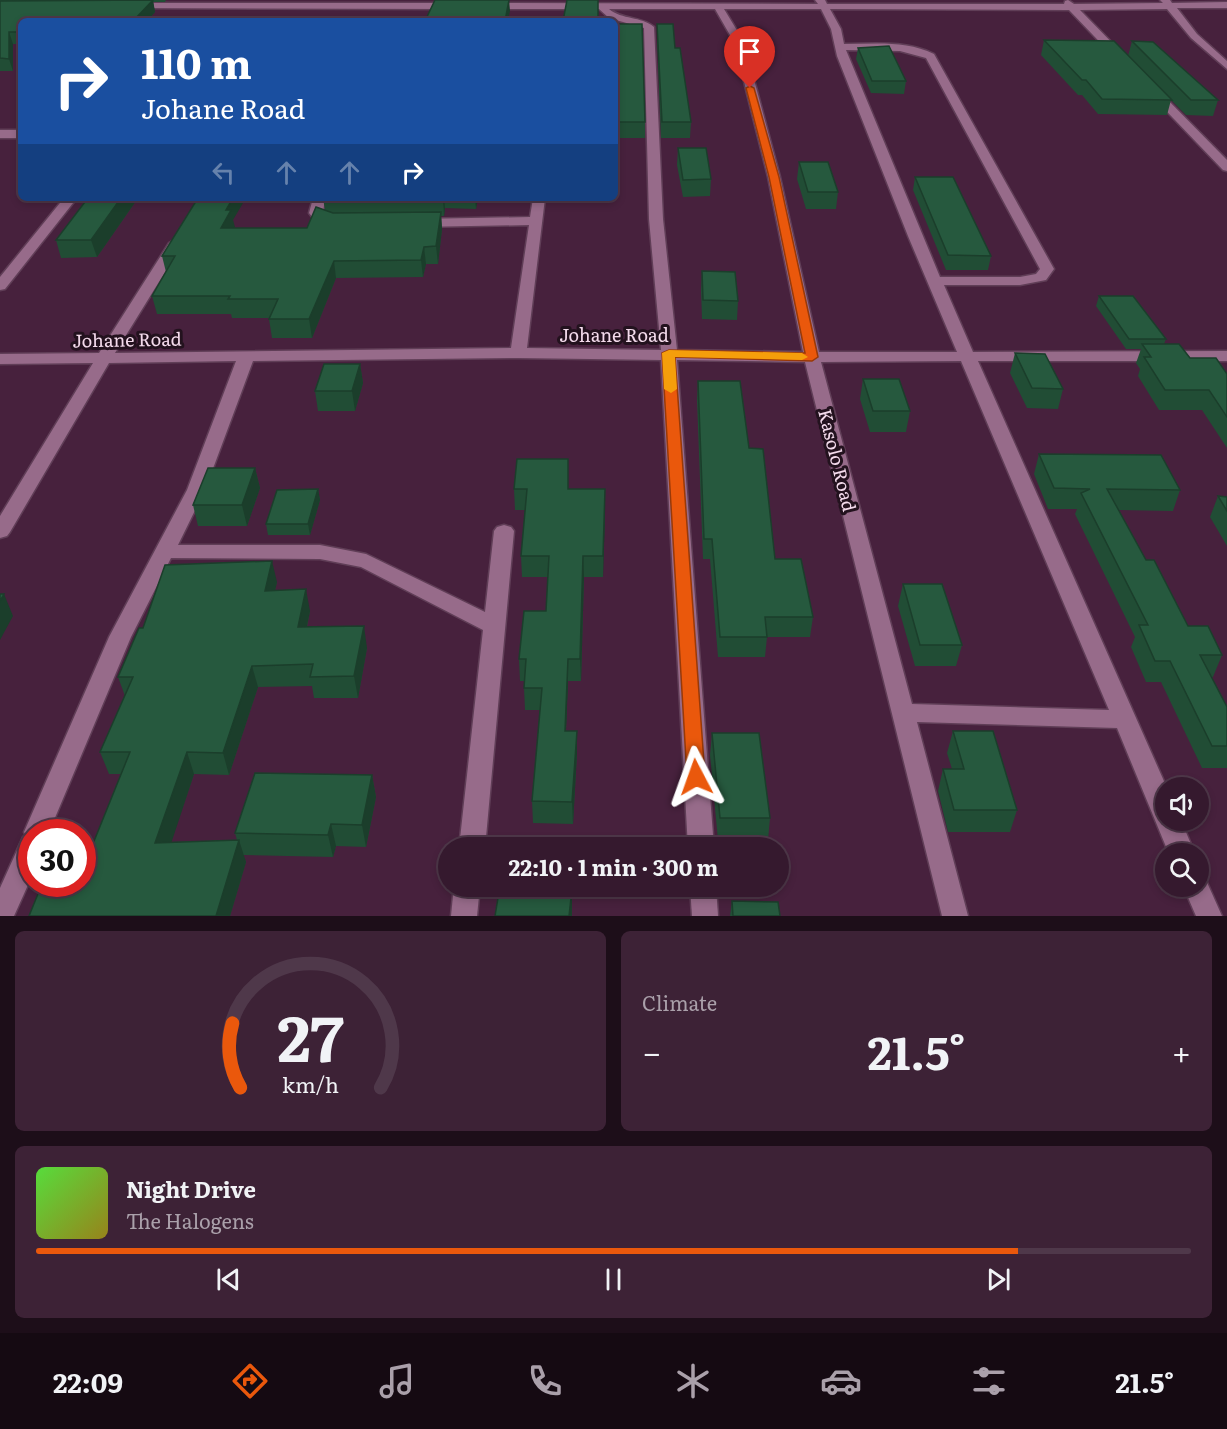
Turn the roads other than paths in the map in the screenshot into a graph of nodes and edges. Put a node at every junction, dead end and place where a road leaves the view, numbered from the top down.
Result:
1 (147, 0) edge
2 (302, 0) edge
3 (378, 0) edge
4 (124, 2) edge
5 (822, 3) edge
6 (1069, 4) edge
7 (1168, 4) edge
8 (156, 6) junction
9 (354, 6) junction
10 (462, 6) edge
11 (474, 6) edge
12 (601, 6) junction
13 (718, 6) junction
14 (1226, 6) edge
15 (229, 7) edge
16 (265, 7) junction
17 (614, 18) edge
18 (618, 19) edge
19 (840, 47) junction
20 (1227, 66) edge
21 (1131, 68) edge
22 (1145, 84) edge
23 (0, 134) edge
24 (18, 134) edge
25 (1227, 167) edge
26 (68, 201) edge
27 (318, 201) edge
28 (539, 201) edge
29 (537, 221) junction
30 (408, 223) edge
31 (348, 224) edge
32 (186, 228) edge
33 (934, 281) junction
34 (0, 286) edge
35 (518, 353) junction
36 (669, 353) junction
37 (968, 356) junction
38 (1227, 356) edge
39 (246, 357) junction
40 (812, 357) junction
41 (0, 359) edge
42 (104, 359) junction
43 (504, 531) dead end
44 (0, 532) edge
45 (165, 551) junction
46 (496, 627) junction
47 (903, 713) junction
48 (1125, 719) junction
49 (1155, 789) edge
50 (43, 819) edge
51 (473, 837) edge
52 (700, 837) edge
53 (18, 877) edge
54 (466, 897) edge
55 (704, 897) edge
56 (1201, 897) edge
57 (1, 916) edge
58 (464, 916) edge
59 (705, 916) edge
60 (955, 916) edge
61 (1209, 916) edge

1 - 8 street
2 - 16 street
3 - 9 street
4 - 8 street
5 - 6 street
5 - 13 street
5 - 19 street
6 - 7 street
6 - 21 street
7 - 14 street
7 - 20 street
8 - 15 street
9 - 10 street
9 - 16 street
11 - 12 street
12 - 13 street
12 - 17 street
13 - 40 street, Kasolo Road
15 - 16 street
18 - 36 street
19 - 33 street
19 - 33 street
22 - 25 street
23 - 24 street
26 - 34 street
27 - 31 street
28 - 29 street
29 - 30 street
29 - 35 street
32 - 42 street
33 - 37 street
35 - 36 street, Johane Road
35 - 39 street, Johane Road
36 - 40 street, Johane Road
36 - 52 street
37 - 38 street, Johane Road
37 - 40 street, Johane Road
37 - 48 street
39 - 42 street, Johane Road
39 - 45 street
40 - 47 street, Kasolo Road
41 - 42 street, Johane Road
42 - 44 street
43 - 46 street
45 - 46 street
45 - 50 street
46 - 51 street
47 - 48 street
47 - 60 street, Kasolo Road
48 - 49 street
53 - 57 street
54 - 58 street
55 - 59 street
56 - 61 street

